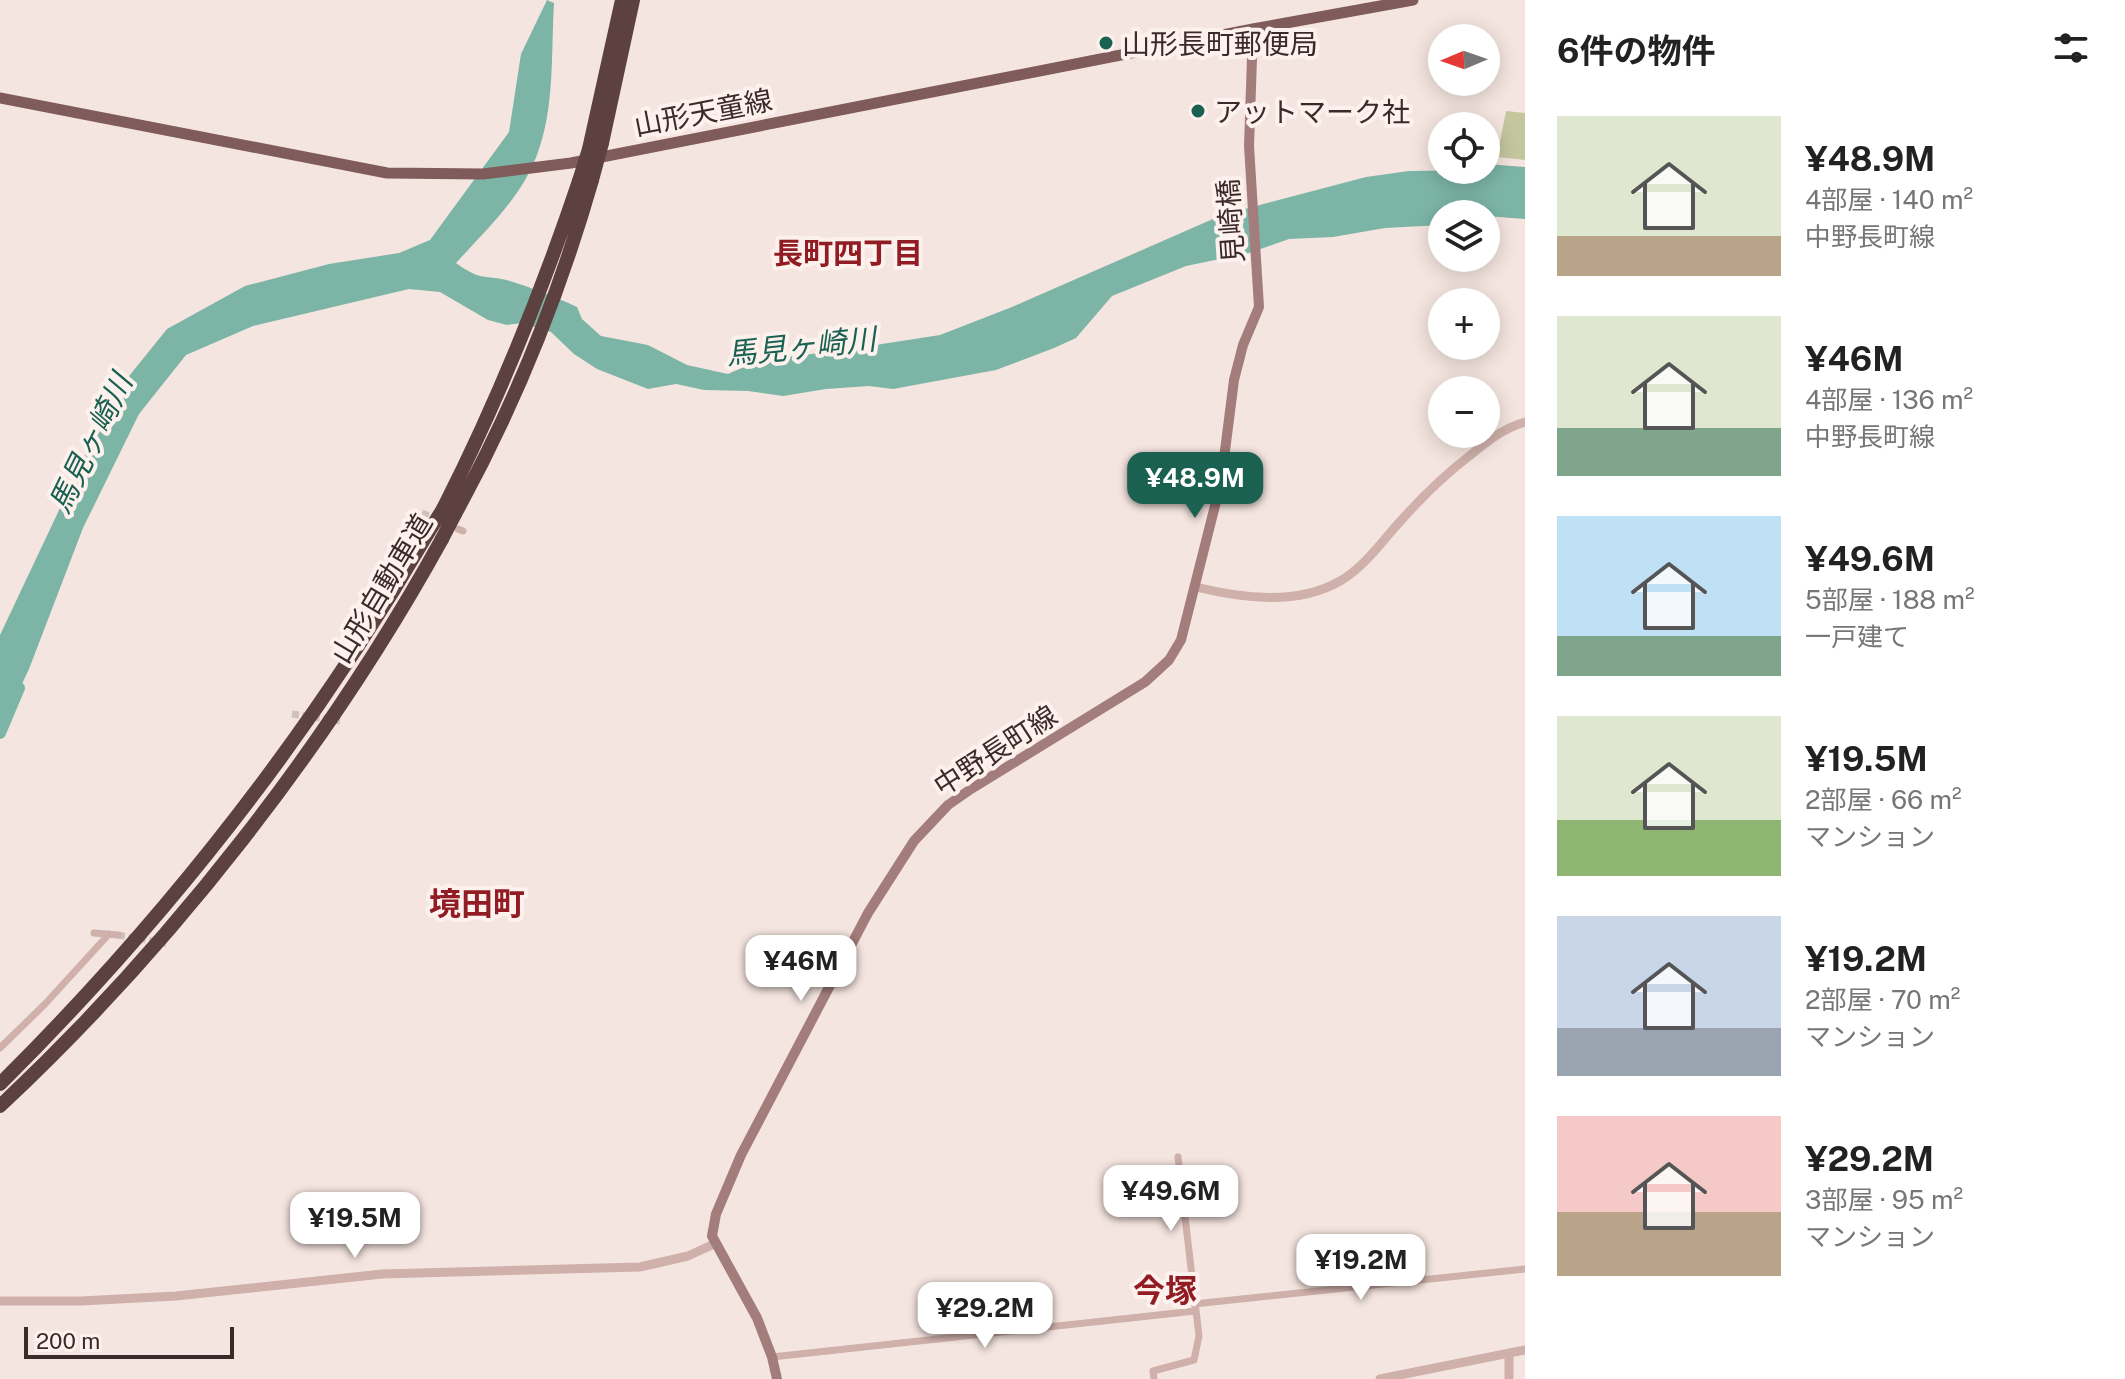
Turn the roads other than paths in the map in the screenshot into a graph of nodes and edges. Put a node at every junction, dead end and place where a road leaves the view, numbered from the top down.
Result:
1 (622, 0) edge
2 (633, 0) edge
3 (1413, 0) edge
4 (1253, 29) junction
5 (0, 98) edge
6 (595, 146) junction
7 (1259, 292) joint
8 (1525, 422) edge
9 (435, 536) junction
10 (1196, 587) junction
11 (94, 933) dead end
12 (109, 934) junction
13 (118, 935) tunnel mouth
14 (0, 1048) edge
15 (0, 1084) edge
16 (0, 1106) edge
17 (1178, 1157) dead end
18 (714, 1244) junction
19 (1525, 1269) edge
20 (0, 1301) edge
21 (1195, 1308) junction
22 (1525, 1350) edge
23 (1509, 1353) junction
24 (772, 1357) junction
25 (1399, 1377) edge
26 (777, 1379) edge
27 (1154, 1379) edge
28 (1380, 1379) edge
29 (1509, 1379) edge

1 - 6 highway, 山形自動車道
2 - 6 highway, 山形自動車道
3 - 4 main road, 山形天童線
4 - 5 main road, 山形天童線
4 - 7 main road, 見崎橋
6 - 9 highway, 山形自動車道, bridge
7 - 10 main road, 中野長町線
8 - 10 street
9 - 15 highway, 山形自動車道
9 - 16 highway, 山形自動車道
10 - 18 main road, 中野長町線
11 - 12 street
12 - 13 street
12 - 14 street
17 - 21 street
18 - 20 street
18 - 24 main road
19 - 21 street
21 - 24 street
21 - 27 street
22 - 23 street
23 - 25 street
23 - 29 street
24 - 26 main road
25 - 28 street

